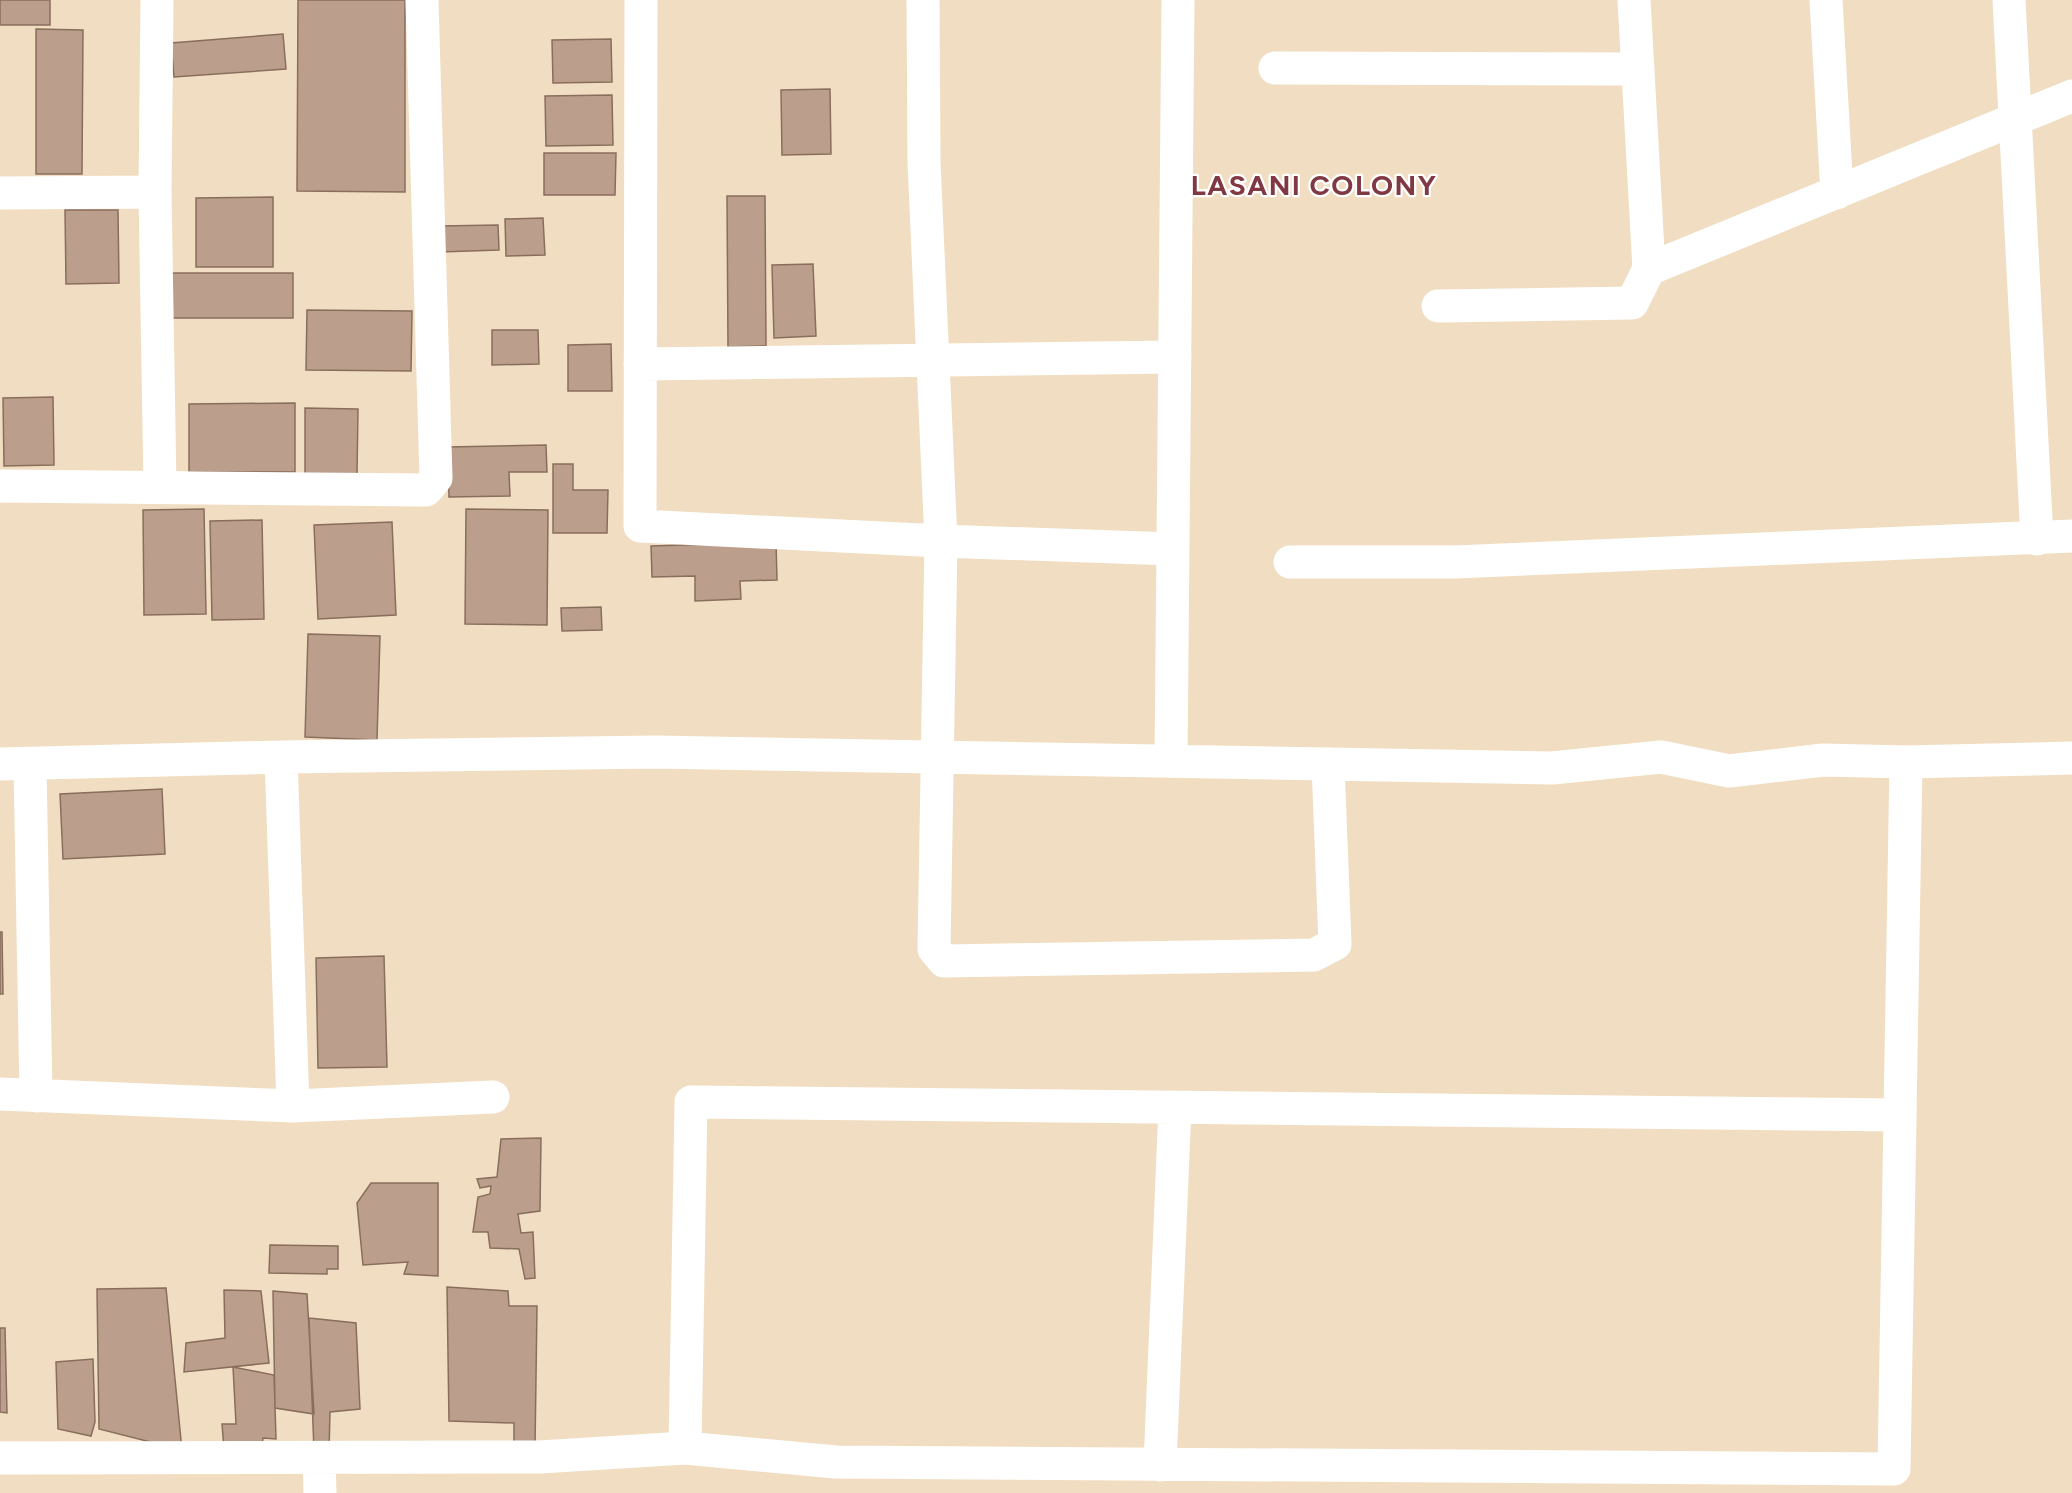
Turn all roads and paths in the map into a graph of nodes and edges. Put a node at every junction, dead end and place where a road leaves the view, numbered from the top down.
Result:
1 (157, 0) edge
2 (422, 0) edge
3 (640, 0) edge
4 (923, 0) edge
5 (1178, 0) edge
6 (1634, 0) edge
7 (1826, 0) edge
8 (2008, 0) edge
9 (1275, 68) dead end
10 (1638, 69) junction
11 (2072, 96) edge
12 (2016, 119) junction
13 (155, 192) junction
14 (0, 193) edge
15 (1837, 193) junction
16 (1649, 269) junction
17 (1438, 306) dead end
18 (1175, 357) junction
19 (932, 360) junction
20 (640, 364) junction
21 (0, 486) edge
22 (160, 487) junction
23 (2072, 537) edge
24 (2037, 539) junction
25 (941, 541) junction
26 (1173, 549) junction
27 (1290, 562) dead end
28 (280, 757) junction
29 (937, 757) junction
30 (2072, 758) edge
31 (1171, 761) junction
32 (1906, 762) junction
33 (1328, 764) junction
34 (15, 765) edge
35 (0, 1094) edge
36 (36, 1096) junction
37 (494, 1097) dead end
38 (293, 1106) junction
39 (1175, 1107) junction
40 (1900, 1115) junction
41 (685, 1448) junction
42 (0, 1458) edge
43 (319, 1458) junction
44 (1160, 1464) junction
45 (320, 1493) edge

1 - 13 street
2 - 22 street
3 - 20 street
4 - 19 street
5 - 18 street
6 - 10 street
7 - 15 street
8 - 12 street
9 - 10 street
10 - 16 street
11 - 12 street
12 - 15 street
12 - 24 street
13 - 14 street
13 - 22 street
15 - 16 street
16 - 17 street
18 - 19 street
18 - 26 street
19 - 20 street
19 - 25 street
20 - 25 street
21 - 22 street
23 - 24 street
24 - 27 street
25 - 26 street
25 - 29 street
26 - 31 street
28 - 29 street
28 - 34 street
28 - 38 street
29 - 31 street
29 - 33 street
30 - 32 street
31 - 33 street
32 - 33 street
32 - 40 street
34 - 36 street
35 - 36 street
36 - 38 street
37 - 38 street
39 - 40 street
39 - 41 street
39 - 44 street
40 - 44 street
41 - 43 street
41 - 44 street
42 - 43 street
43 - 45 street

